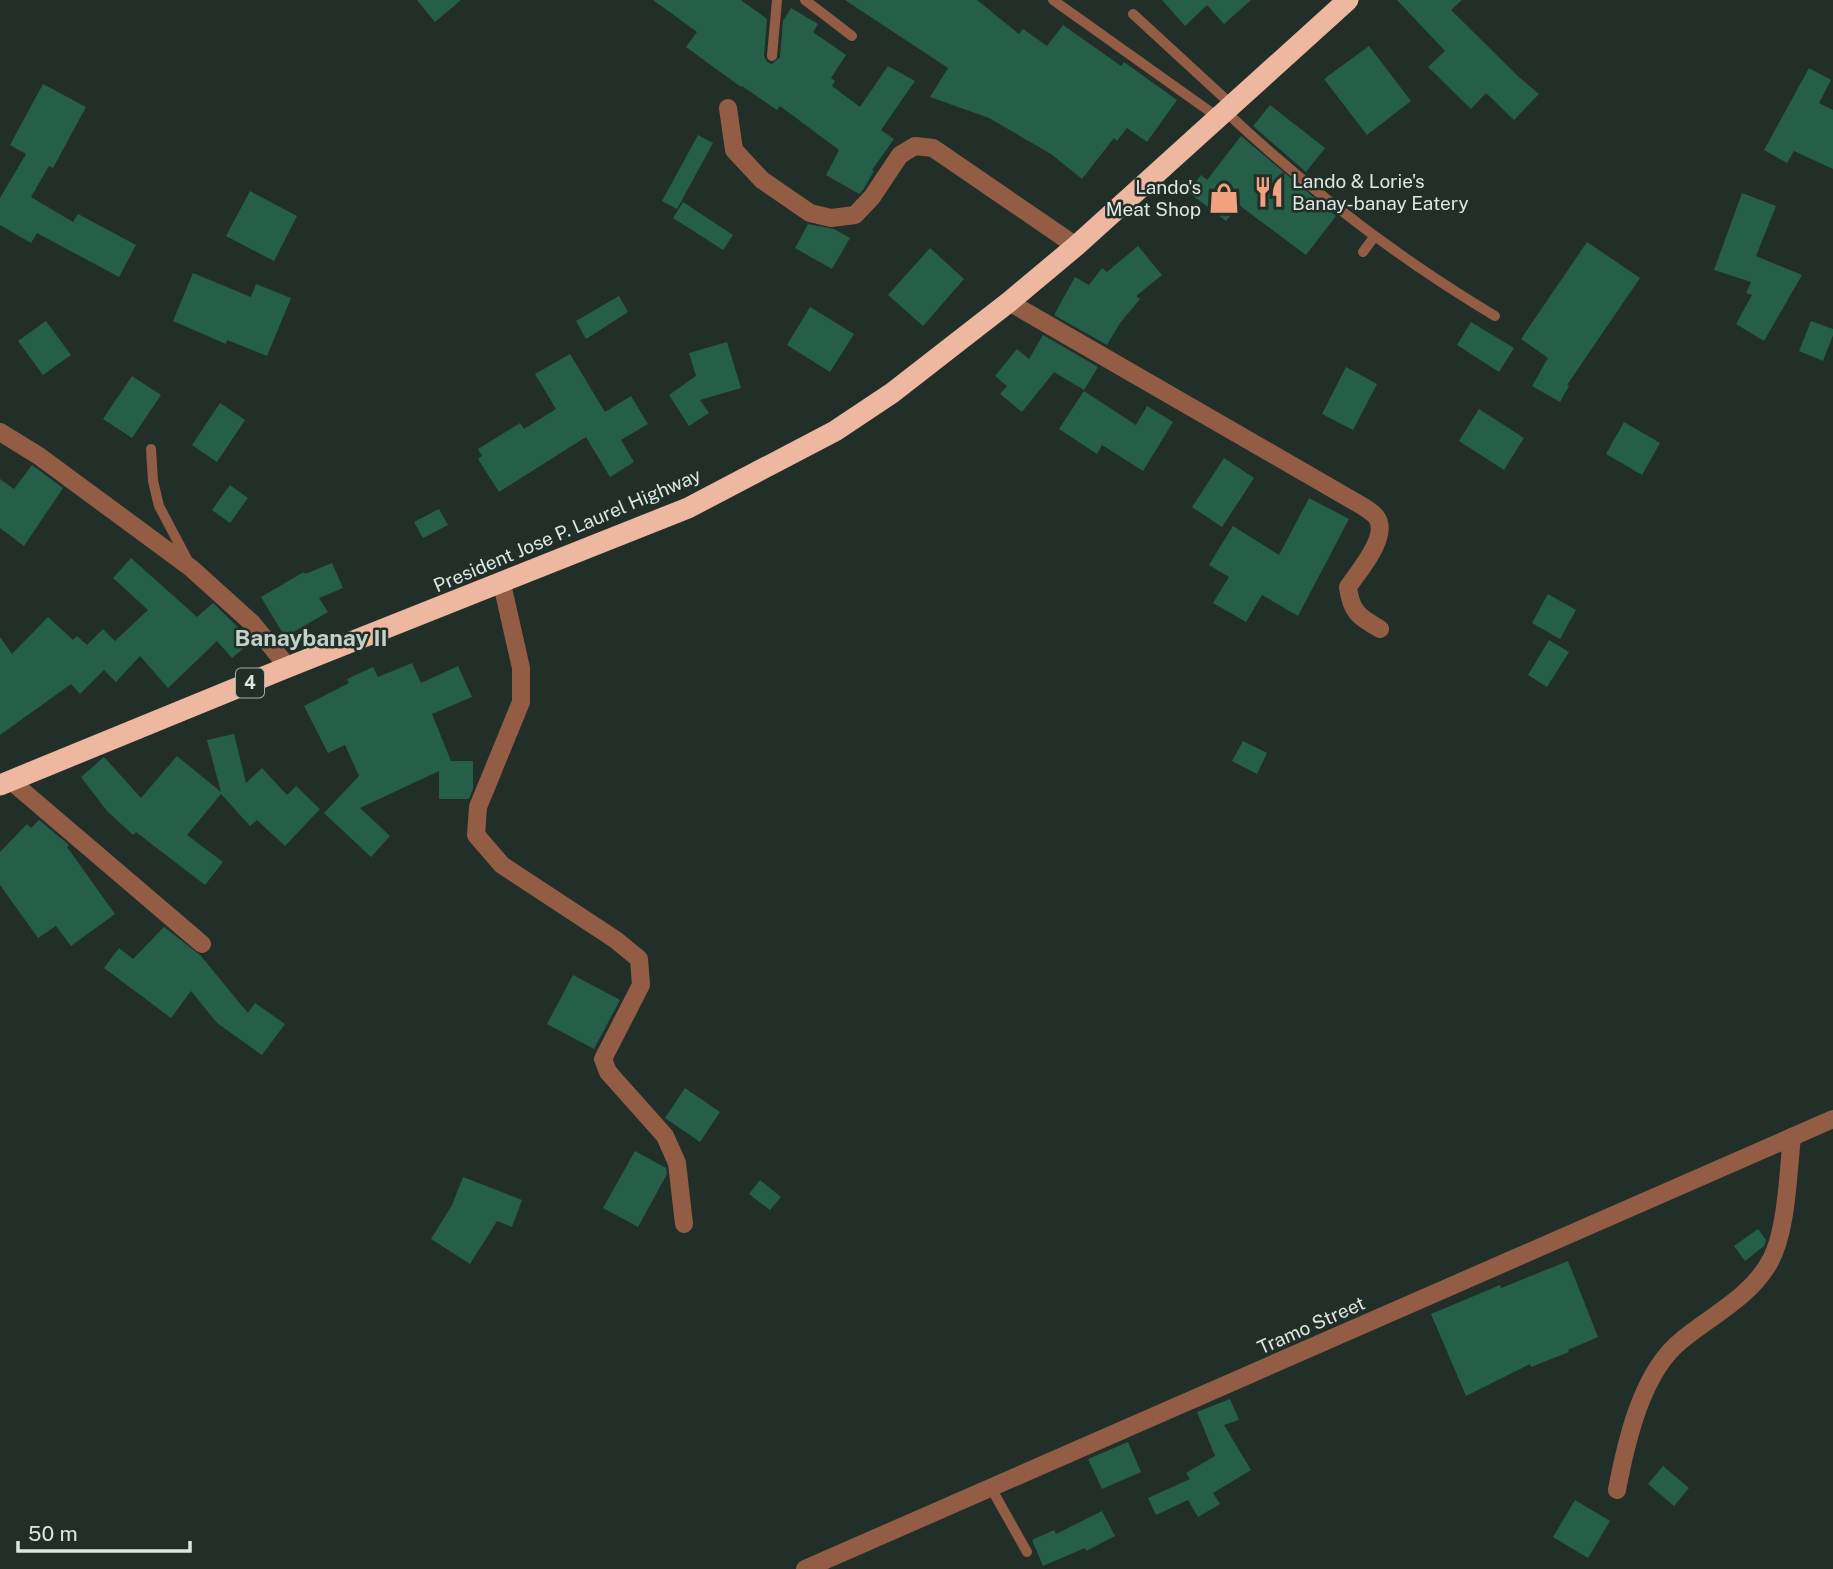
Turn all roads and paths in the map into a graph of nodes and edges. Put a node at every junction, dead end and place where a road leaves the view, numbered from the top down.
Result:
1 (777, 0) edge
2 (805, 0) edge
3 (1053, 0) edge
4 (1348, 0) edge
5 (1133, 14) dead end
6 (852, 36) dead end
7 (772, 56) dead end
8 (728, 108) dead end
9 (1226, 112) junction
10 (1374, 237) junction
11 (1076, 246) junction
12 (1363, 252) dead end
13 (1009, 302) junction
14 (1495, 316) dead end
15 (0, 432) edge
16 (151, 449) dead end
17 (191, 568) junction
18 (502, 584) junction
19 (1380, 629) dead end
20 (288, 667) junction
21 (5, 783) edge
22 (202, 944) dead end
23 (1833, 1119) edge
24 (1792, 1137) junction
25 (684, 1224) dead end
26 (991, 1488) junction
27 (1617, 1490) dead end
28 (1027, 1552) dead end
29 (805, 1569) edge

1 - 7 lane
2 - 6 lane
3 - 9 lane
4 - 9 highway, President Jose P. Laurel Highway / 4
5 - 9 lane
8 - 11 street
9 - 10 lane
9 - 11 highway, President Jose P. Laurel Highway / 4
10 - 12 lane
10 - 14 lane
11 - 13 highway, President Jose P. Laurel Highway / 4
13 - 18 highway, President Jose P. Laurel Highway / 4
13 - 19 street
15 - 17 street
16 - 17 lane
17 - 20 street
18 - 20 highway, President Jose P. Laurel Highway / 4
18 - 25 street
20 - 21 highway, President Jose P. Laurel Highway / 4
21 - 22 street
23 - 24 street, Tramo Street
24 - 26 street, Tramo Street
24 - 27 street
26 - 28 lane
26 - 29 street, Tramo Street

